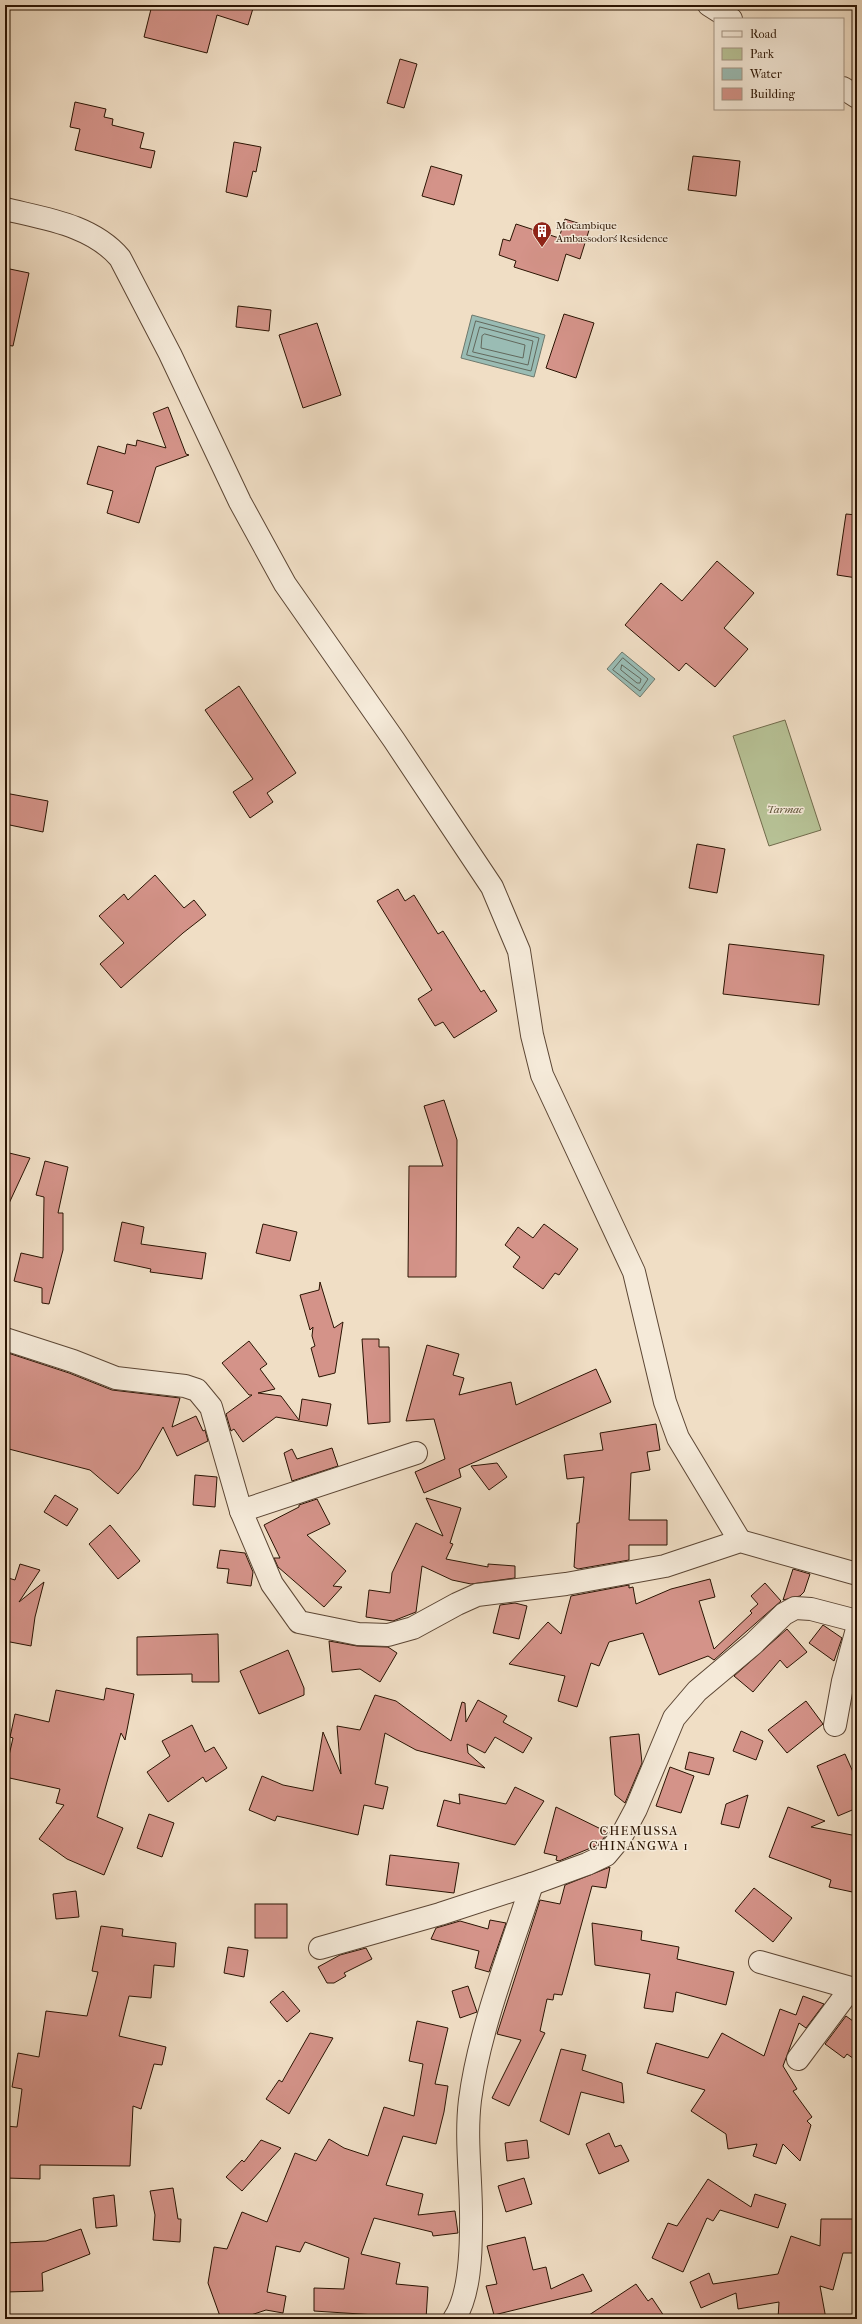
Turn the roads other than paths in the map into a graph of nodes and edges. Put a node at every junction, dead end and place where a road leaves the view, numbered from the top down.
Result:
1 (709, 5) edge
2 (729, 18) edge
3 (844, 89) edge
4 (857, 97) edge
5 (5, 209) edge
6 (5, 1339) edge
7 (416, 1453) dead end
8 (241, 1511) junction
9 (740, 1541) junction
10 (857, 1574) edge
11 (857, 1621) edge
12 (857, 1629) edge
13 (835, 1725) dead end
14 (532, 1884) junction
15 (320, 1948) dead end
16 (760, 1962) dead end
17 (854, 1990) edge
18 (798, 2060) dead end
19 (454, 2319) edge

1 - 2 street
3 - 4 street
5 - 9 street
6 - 8 street
7 - 8 street
8 - 9 street
9 - 10 street
11 - 14 street
12 - 13 street
14 - 15 street
14 - 19 street
16 - 17 street
17 - 18 street

